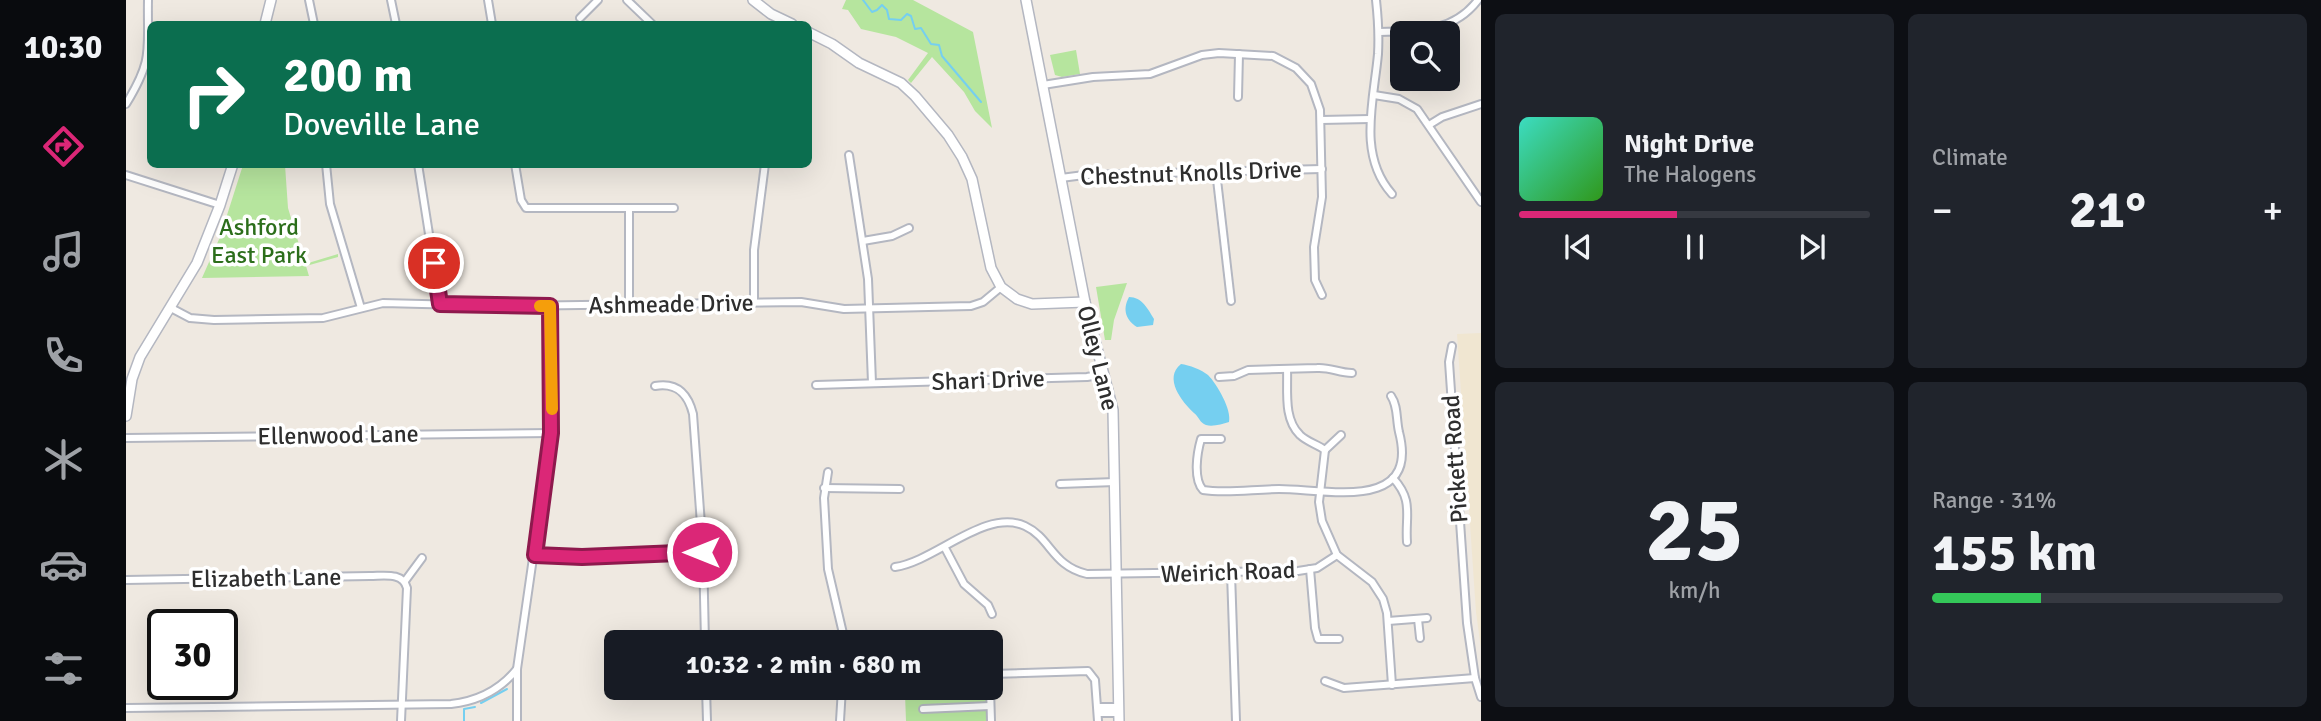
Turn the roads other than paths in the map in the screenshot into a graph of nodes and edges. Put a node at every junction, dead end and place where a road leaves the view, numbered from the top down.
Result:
1 (148, 0) edge
2 (271, 0) edge
3 (309, 0) edge
4 (391, 0) edge
5 (488, 0) edge
6 (598, 0) edge
7 (627, 0) edge
8 (753, 0) edge
9 (1026, 0) edge
10 (1376, 0) edge
11 (1478, 0) edge
12 (580, 19) dead end
13 (149, 21) edge
14 (266, 21) edge
15 (313, 21) edge
16 (395, 21) edge
17 (492, 21) edge
18 (649, 21) edge
19 (786, 21) edge
20 (1379, 32) junction
21 (812, 34) edge
22 (1240, 54) junction
23 (147, 63) edge
24 (1043, 85) junction
25 (1374, 95) junction
26 (1238, 97) dead end
27 (126, 104) edge
28 (1481, 104) edge
29 (1370, 119) junction
30 (1321, 120) junction
31 (1429, 125) junction
32 (849, 155) dead end
33 (232, 168) edge
34 (326, 168) edge
35 (419, 168) edge
36 (516, 168) edge
37 (764, 168) edge
38 (1322, 169) junction
39 (1216, 171) junction
40 (126, 175) edge
41 (1061, 178) junction
42 (1481, 187) edge
43 (1474, 191) junction
44 (1392, 194) dead end
45 (1481, 202) edge
46 (220, 205) junction
47 (674, 208) dead end
48 (629, 209) junction
49 (909, 228) dead end
50 (863, 241) junction
51 (1001, 287) junction
52 (1322, 295) dead end
53 (1231, 301) dead end
54 (754, 302) junction
55 (1084, 302) junction
56 (440, 304) junction
57 (629, 304) junction
58 (550, 306) junction
59 (171, 308) junction
60 (361, 308) junction
61 (870, 309) junction
62 (1452, 346) dead end
63 (1287, 369) junction
64 (1352, 373) dead end
65 (1104, 374) junction
66 (1219, 377) dead end
67 (872, 383) junction
68 (816, 385) dead end
69 (655, 386) dead end
70 (1391, 396) dead end
71 (126, 416) edge
72 (551, 433) junction
73 (1342, 435) dead end
74 (126, 438) edge
75 (1221, 439) dead end
76 (1325, 450) junction
77 (828, 472) dead end
78 (1394, 478) junction
79 (1115, 482) junction
80 (1060, 484) dead end
81 (824, 488) junction
82 (900, 489) dead end
83 (1319, 491) junction
84 (1407, 542) dead end
85 (945, 548) junction
86 (702, 552) junction
87 (535, 555) junction
88 (1338, 555) junction
89 (422, 558) dead end
90 (895, 567) dead end
91 (1310, 569) junction
92 (1231, 573) junction
93 (1116, 575) junction
94 (126, 580) edge
95 (405, 581) junction
96 (992, 614) dead end
97 (1427, 618) dead end
98 (1418, 619) junction
99 (1388, 621) junction
100 (705, 630) edge
101 (842, 630) edge
102 (1420, 638) dead end
103 (1339, 639) dead end
104 (517, 669) junction
105 (1003, 674) edge
106 (1475, 678) junction
107 (1325, 681) dead end
108 (1392, 685) junction
109 (1481, 697) edge
110 (707, 700) edge
111 (841, 700) edge
112 (990, 700) edge
113 (401, 706) junction
114 (990, 706) junction
115 (126, 708) edge
116 (923, 709) dead end
117 (1098, 714) edge
118 (1119, 714) edge
119 (401, 721) edge
120 (517, 721) edge
121 (708, 721) edge
122 (840, 721) edge
123 (991, 721) edge
124 (1236, 721) edge

1 - 13 street
2 - 14 main road
3 - 15 street
4 - 16 street
5 - 17 street
6 - 12 street
7 - 18 street
8 - 19 main road
9 - 24 main road, Olley Lane
10 - 20 street
11 - 20 street
20 - 25 street
21 - 51 main road
22 - 24 street
22 - 26 street
22 - 30 street
23 - 27 street
24 - 41 main road, Olley Lane
25 - 29 street
25 - 31 street
28 - 31 street
29 - 30 street
29 - 44 street
30 - 38 street
31 - 43 street
32 - 50 street
33 - 46 main road
34 - 60 street
35 - 56 street
36 - 48 street
37 - 54 street
38 - 39 street, Chestnut Knolls Drive
38 - 52 street
39 - 41 street, Chestnut Knolls Drive
39 - 53 street
40 - 46 street
41 - 55 main road, Olley Lane
42 - 43 street
43 - 45 street
46 - 59 main road
47 - 48 street
48 - 57 street
49 - 50 street
50 - 61 street
51 - 55 main road
51 - 61 street, Ashmeade Drive
54 - 57 street, Ashmeade Drive
54 - 61 street, Ashmeade Drive
55 - 65 main road, Olley Lane
56 - 58 street, Ashmeade Drive
56 - 60 street, Ashmeade Drive
57 - 58 street, Ashmeade Drive
58 - 72 street
59 - 60 street, Ashmeade Drive
59 - 71 main road
61 - 67 street
62 - 106 street, Pickett Road
63 - 64 street
63 - 66 street
63 - 76 street
65 - 67 street, Shari Drive
65 - 79 main road, Olley Lane
67 - 68 street, Shari Drive
69 - 86 street
70 - 78 street
72 - 74 street, Ellenwood Lane
72 - 87 street
73 - 76 street
75 - 83 street
76 - 83 street
77 - 81 street
78 - 83 street
78 - 84 street
79 - 80 street
79 - 93 main road, Olley Lane
81 - 82 street
81 - 101 street
83 - 88 street
85 - 90 street, Weirich Road
85 - 93 street, Weirich Road
85 - 96 street
86 - 87 street
86 - 100 street
87 - 104 street
88 - 91 street, Weirich Road
88 - 99 street
89 - 95 street
91 - 92 street, Weirich Road
91 - 103 street
92 - 93 street, Weirich Road
92 - 124 street
93 - 118 main road, Olley Lane
94 - 95 street, Elizabeth Lane
95 - 113 street
97 - 98 street
98 - 99 street
98 - 102 street
99 - 108 street
104 - 113 street
104 - 120 street
105 - 117 street
106 - 108 street
106 - 109 street, Pickett Road
107 - 108 street
110 - 121 street
111 - 122 street
112 - 114 street
113 - 115 street
113 - 119 street
114 - 116 street
114 - 123 street
117 - 118 street

